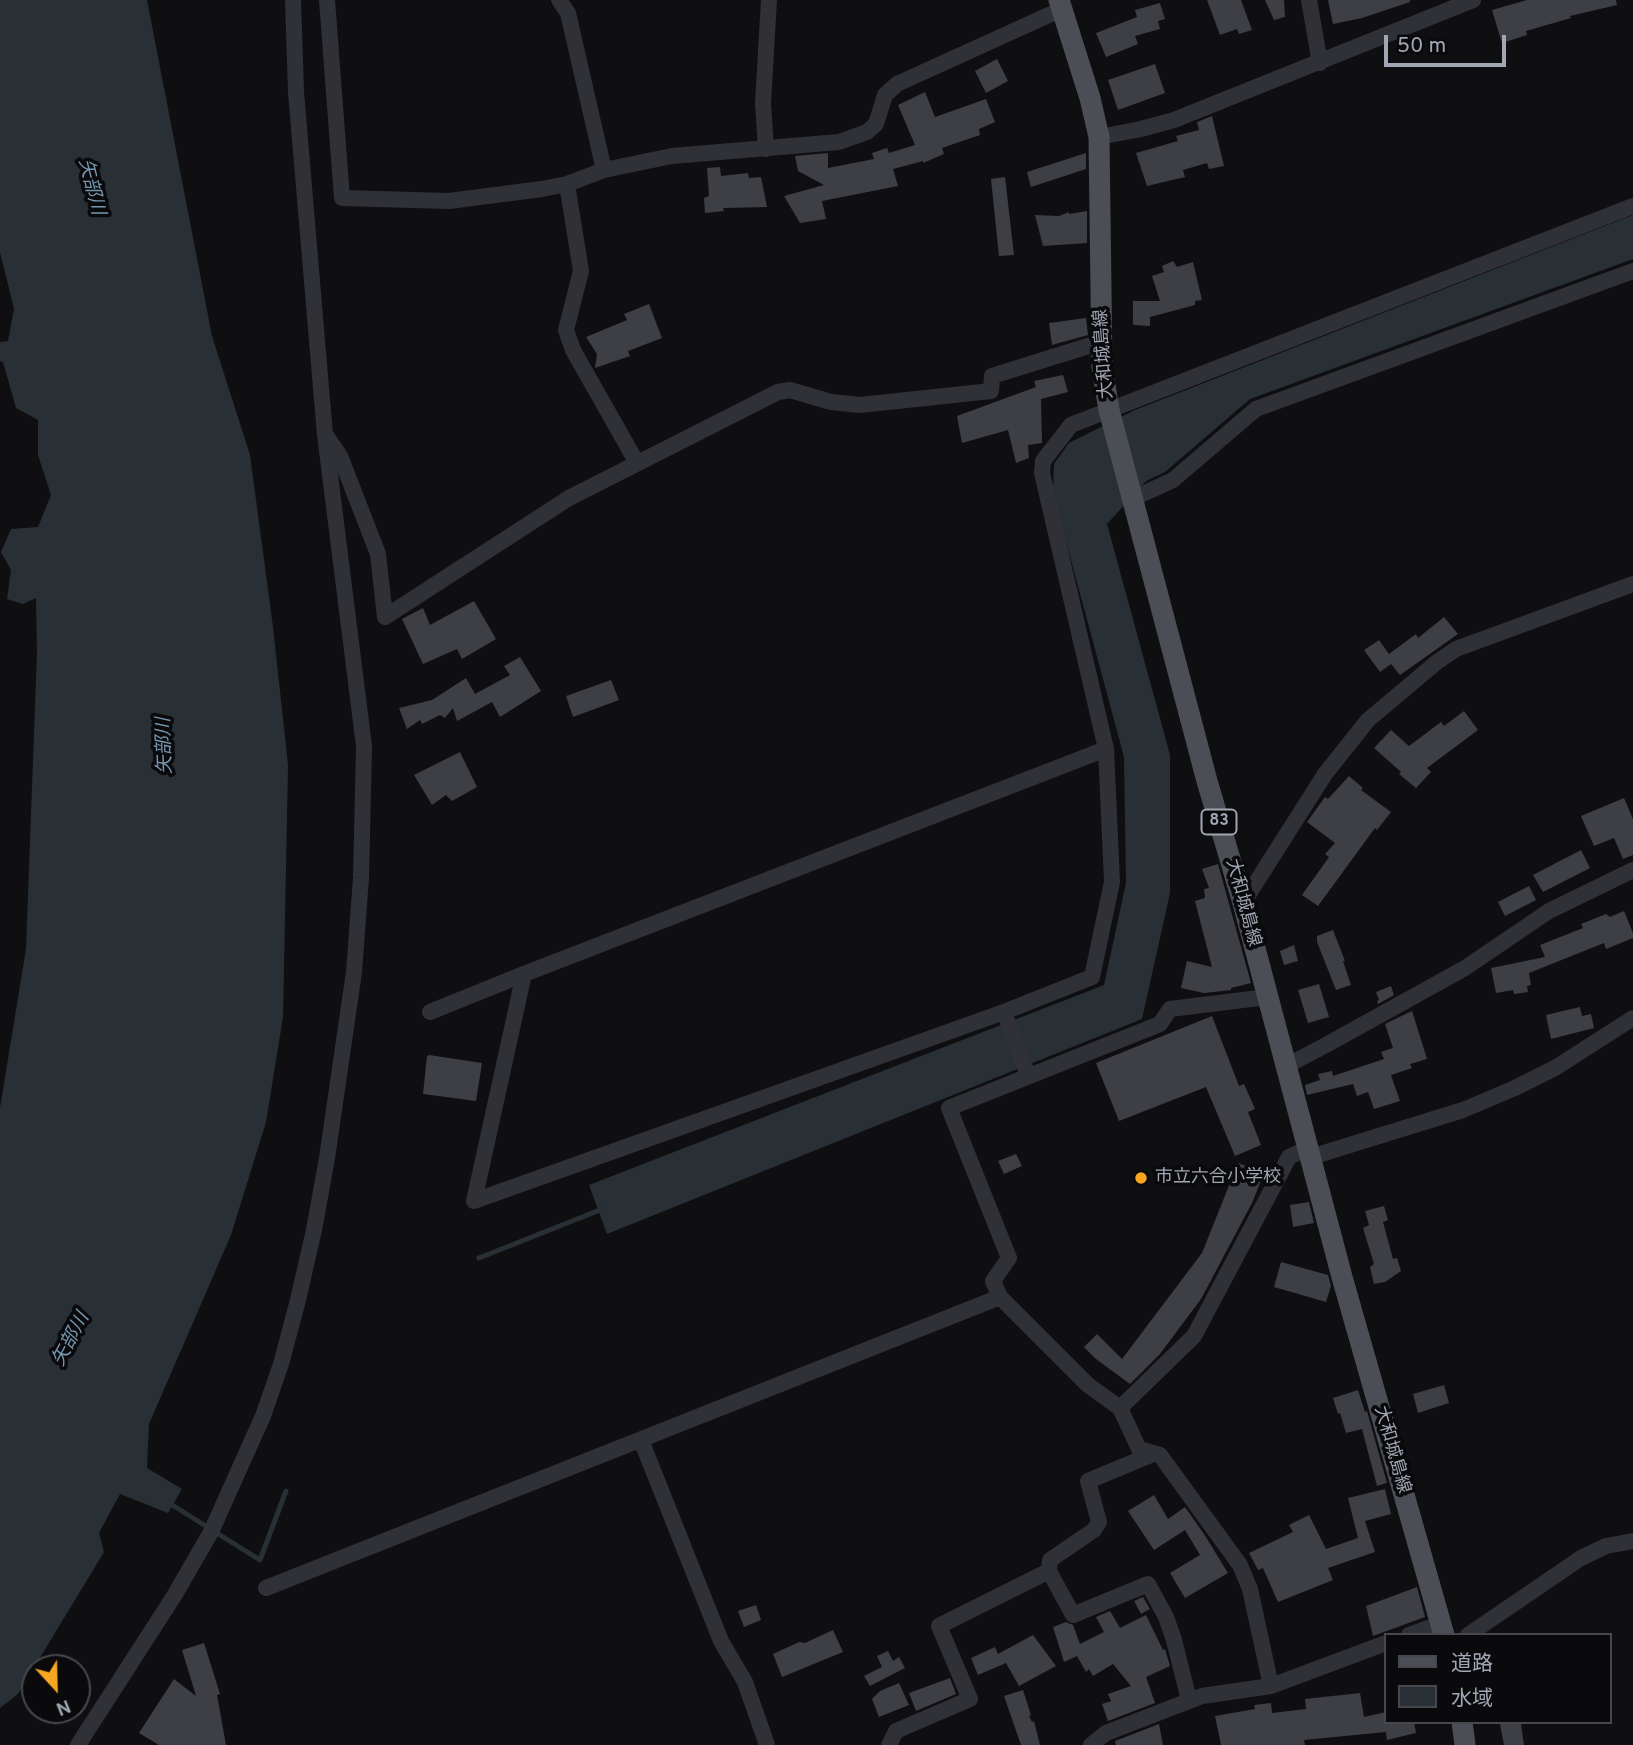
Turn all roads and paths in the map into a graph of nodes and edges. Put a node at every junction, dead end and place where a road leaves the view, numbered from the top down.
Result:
1 (293, 0) edge
2 (327, 0) edge
3 (559, 0) edge
4 (769, 0) edge
5 (1309, 0) edge
6 (1473, 0) edge
7 (1060, 5) edge
8 (1320, 63) junction
9 (1099, 137) junction
10 (766, 149) junction
11 (604, 170) junction
12 (567, 184) junction
13 (1633, 206) edge
14 (1633, 271) edge
15 (1101, 341) junction
16 (1109, 410) junction
17 (326, 435) junction
18 (637, 463) junction
19 (1132, 499) junction
20 (1633, 584) edge
21 (1106, 749) junction
22 (1633, 870) edge
23 (1243, 903) junction
24 (524, 974) junction
25 (1267, 997) junction
26 (430, 1012) dead end
27 (1633, 1017) edge
28 (1007, 1019) junction
29 (1286, 1066) junction
30 (1028, 1075) junction
31 (1309, 1152) junction
32 (1000, 1297) junction
33 (1120, 1408) junction
34 (641, 1440) junction
35 (1153, 1454) junction
36 (1633, 1541) edge
37 (1049, 1571) junction
38 (266, 1588) dead end
39 (1443, 1629) edge
40 (1420, 1633) edge
41 (1471, 1633) edge
42 (1384, 1644) edge
43 (1271, 1686) junction
44 (1189, 1700) junction
45 (1462, 1724) edge
46 (78, 1745) edge
47 (767, 1745) edge
48 (890, 1745) edge
49 (1091, 1745) edge
50 (1465, 1745) edge

1 - 17 street
2 - 12 street
3 - 11 street
4 - 10 street
5 - 8 street
6 - 8 street
7 - 9 main road, 大和城島線 / 83
7 - 10 street
8 - 9 street
9 - 15 main road, 大和城島線 / 83
10 - 11 street
11 - 12 street
12 - 18 street
13 - 16 street
14 - 19 street
15 - 16 main road, 大和城島線 / 83
15 - 18 street
16 - 19 main road, 大和城島線 / 83
16 - 21 street
17 - 18 street
17 - 46 street
19 - 23 main road, 大和城島線 / 83
20 - 23 street
21 - 24 street
21 - 28 street
22 - 29 street
23 - 25 main road, 大和城島線 / 83
24 - 26 street
24 - 28 street
25 - 29 main road, 大和城島線 / 83
25 - 30 street
27 - 31 street
28 - 30 street
29 - 31 main road, 大和城島線 / 83
30 - 32 street
31 - 33 street
31 - 39 main road, 大和城島線 / 83
32 - 33 street
32 - 34 street
33 - 35 street
34 - 38 street
34 - 47 street
35 - 37 street
35 - 43 street
36 - 41 street
37 - 44 street
37 - 48 street
39 - 40 street
42 - 43 street
43 - 44 street
44 - 49 street
45 - 50 main road

